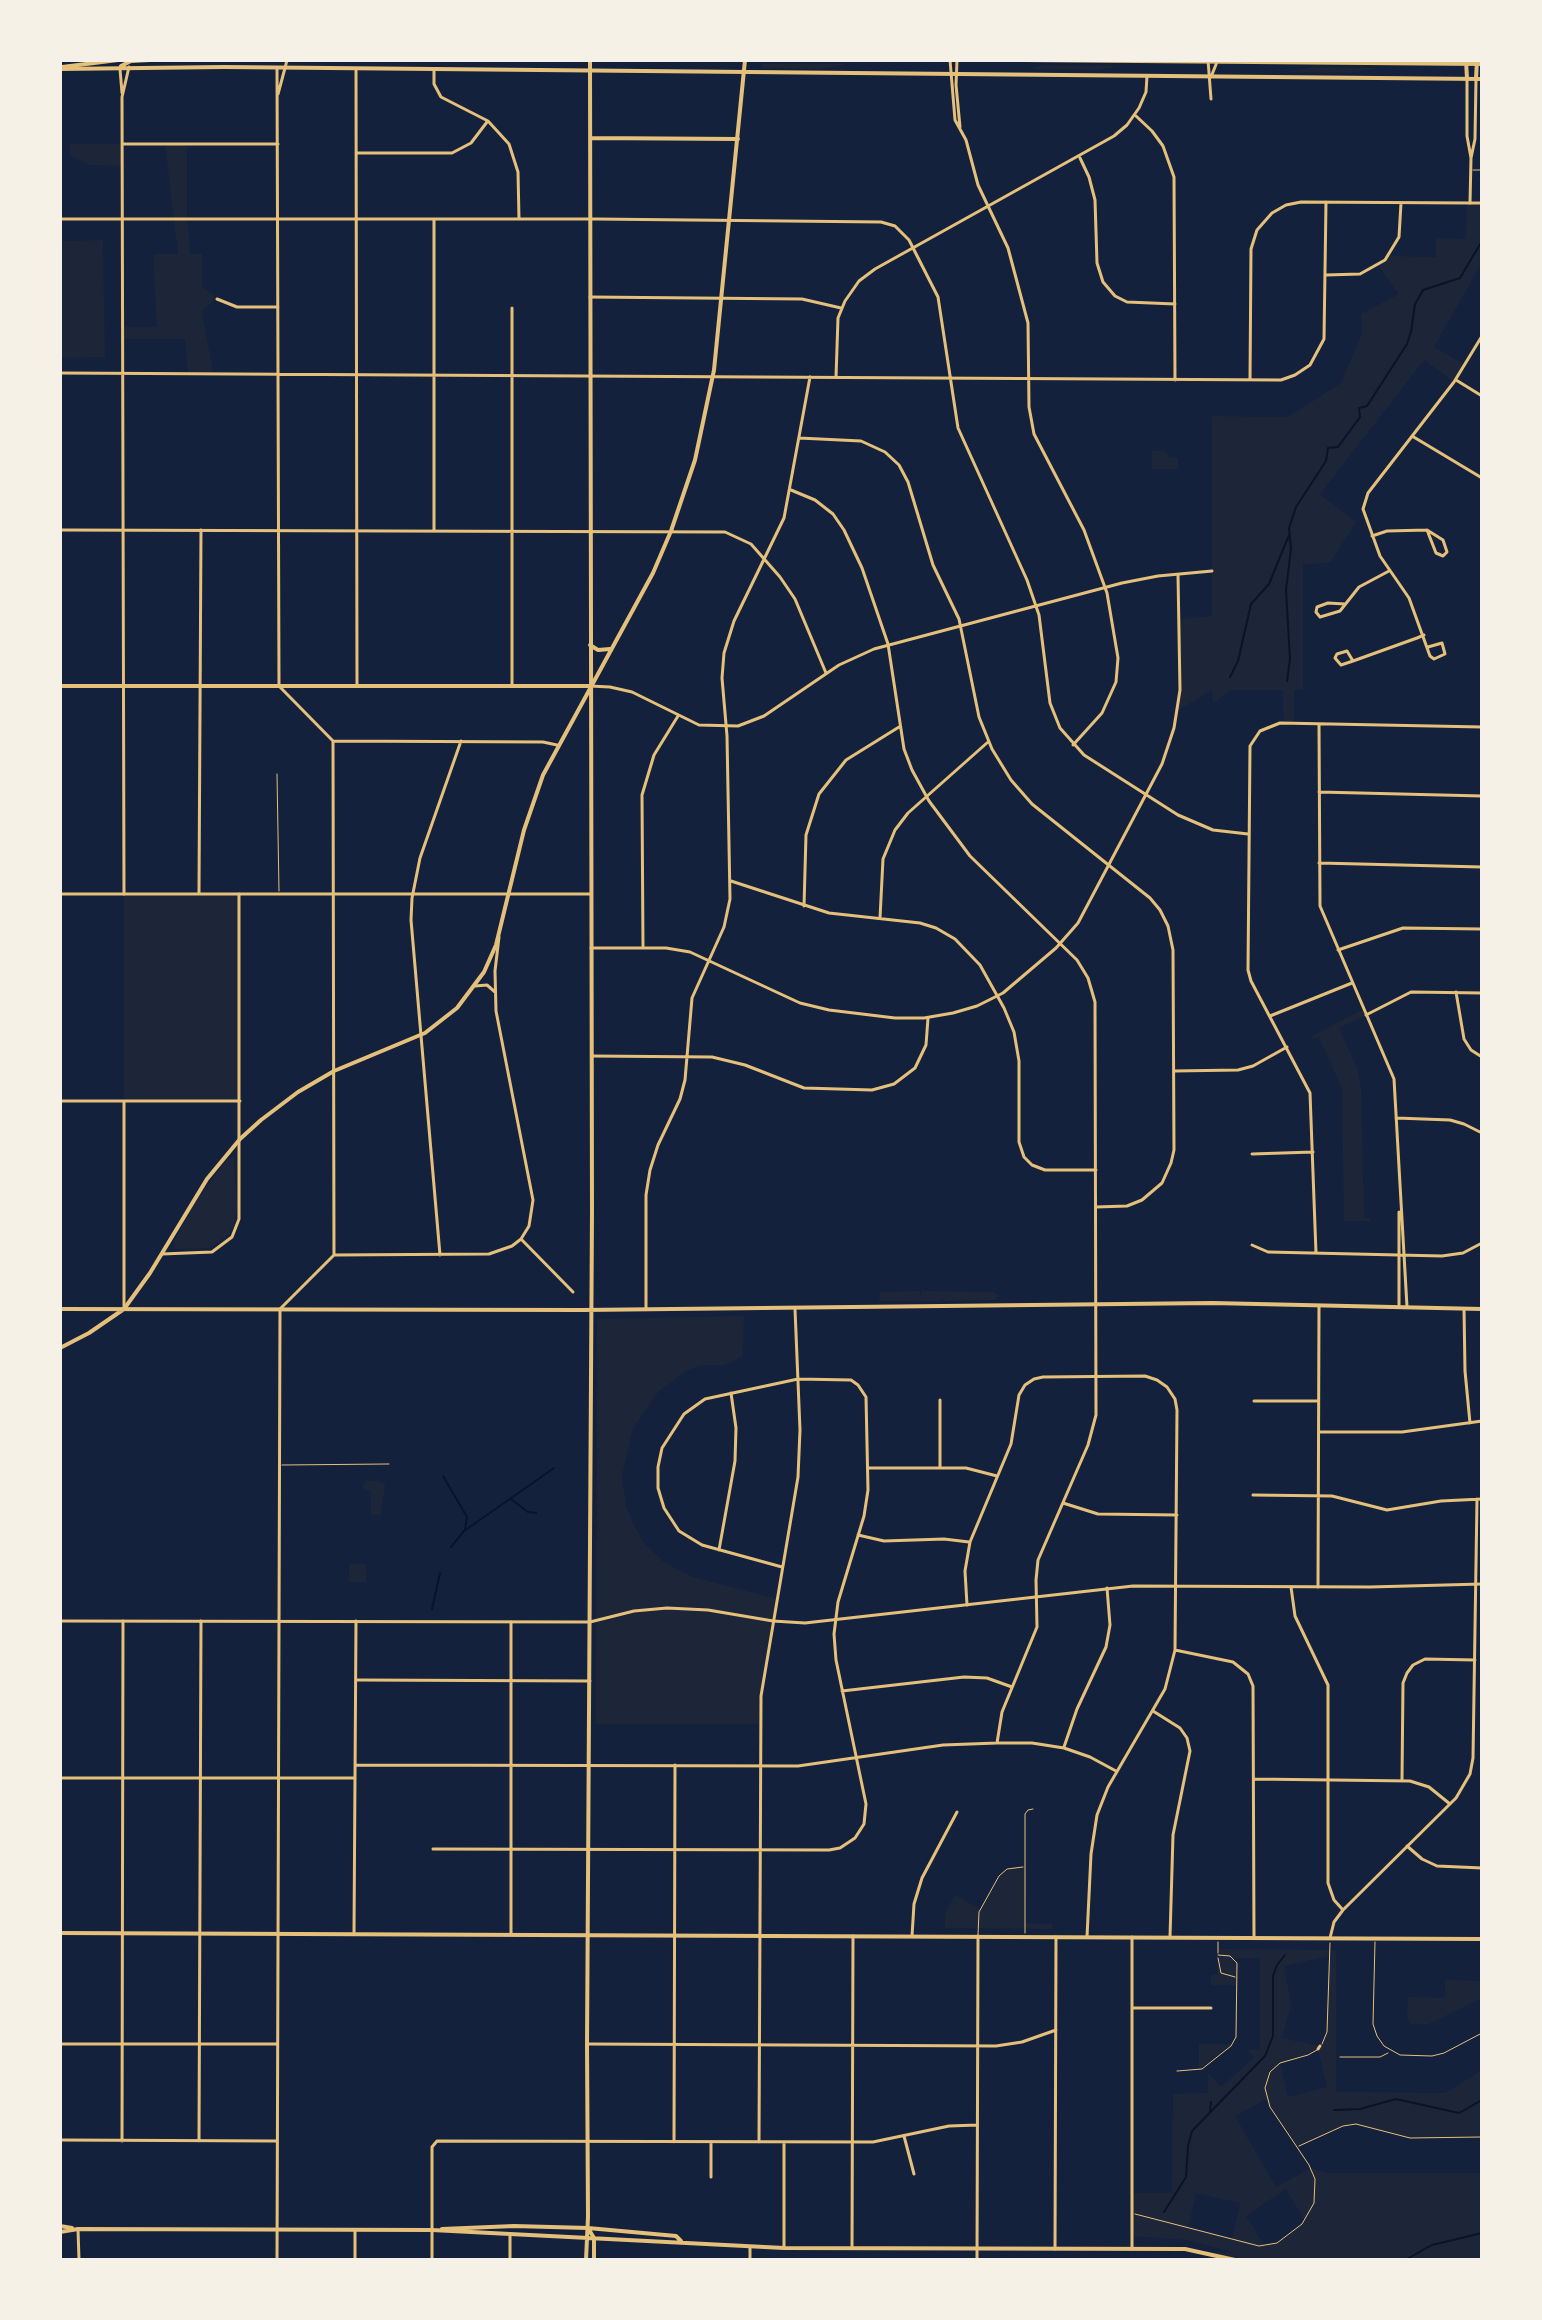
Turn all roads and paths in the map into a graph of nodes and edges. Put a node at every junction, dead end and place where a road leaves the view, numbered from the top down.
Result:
1 (118, 60) edge
2 (150, 60) edge
3 (280, 60) edge
4 (287, 60) edge
5 (482, 60) edge
6 (590, 60) edge
7 (745, 60) edge
8 (781, 60) edge
9 (950, 60) edge
10 (957, 60) edge
11 (1024, 60) edge
12 (1208, 61) edge
13 (1217, 61) edge
14 (1466, 62) edge
15 (1478, 63) edge
16 (120, 67) junction
17 (129, 67) junction
18 (277, 68) junction
19 (285, 68) junction
20 (60, 69) edge
21 (434, 69) junction
22 (590, 69) junction
23 (356, 70) junction
24 (745, 72) junction
25 (953, 73) junction
26 (1147, 76) junction
27 (1211, 77) junction
28 (1467, 79) junction
29 (1479, 79) edge
30 (278, 94) junction
31 (122, 97) junction
32 (1211, 99) dead end
33 (1135, 116) junction
34 (488, 121) junction
35 (590, 138) junction
36 (738, 139) junction
37 (122, 144) junction
38 (278, 144) junction
39 (356, 153) junction
40 (1080, 157) junction
41 (1471, 158) junction
42 (1471, 170) junction
43 (1482, 170) edge
44 (1326, 202) junction
45 (1401, 203) junction
46 (1470, 203) junction
47 (1482, 203) edge
48 (988, 207) junction
49 (278, 218) junction
50 (60, 219) edge
51 (123, 219) junction
52 (356, 219) junction
53 (434, 219) junction
54 (519, 219) junction
55 (590, 219) junction
56 (730, 221) junction
57 (914, 248) junction
58 (1326, 275) junction
59 (590, 297) junction
60 (722, 298) junction
61 (217, 299) dead end
62 (1175, 304) junction
63 (278, 307) junction
64 (512, 308) dead end
65 (841, 308) junction
66 (1482, 336) edge
67 (60, 373) edge
68 (123, 373) junction
69 (279, 374) junction
70 (356, 374) junction
71 (434, 374) junction
72 (512, 374) junction
73 (590, 375) junction
74 (713, 376) junction
75 (810, 377) junction
76 (836, 377) junction
77 (951, 378) junction
78 (1029, 378) junction
79 (1175, 380) junction
80 (1250, 380) junction
81 (1456, 380) junction
82 (1482, 396) edge
83 (1412, 436) junction
84 (799, 438) junction
85 (1482, 478) edge
86 (791, 490) junction
87 (60, 530) edge
88 (123, 530) junction
89 (201, 530) junction
90 (279, 530) junction
91 (357, 530) junction
92 (1427, 530) junction
93 (434, 531) junction
94 (512, 531) junction
95 (590, 531) junction
96 (671, 531) junction
97 (1372, 536) junction
98 (765, 559) junction
99 (1212, 571) dead end
100 (1389, 571) junction
101 (1178, 574) junction
102 (1106, 587) junction
103 (1345, 604) junction
104 (1036, 606) junction
105 (961, 625) junction
106 (1424, 635) junction
107 (888, 644) junction
108 (590, 645) junction
109 (1428, 647) junction
110 (611, 649) junction
111 (1353, 661) dead end
112 (826, 673) junction
113 (60, 686) edge
114 (123, 686) junction
115 (201, 686) junction
116 (279, 686) junction
117 (357, 686) junction
118 (512, 686) junction
119 (590, 686) junction
120 (678, 716) junction
121 (1319, 724) junction
122 (726, 727) junction
123 (899, 727) junction
124 (1482, 727) edge
125 (333, 741) junction
126 (461, 741) junction
127 (988, 742) junction
128 (557, 745) junction
129 (1073, 745) junction
130 (277, 774) dead end
131 (1319, 792) junction
132 (1147, 795) junction
133 (1482, 796) edge
134 (927, 797) junction
135 (1248, 834) junction
136 (1319, 863) junction
137 (1110, 866) junction
138 (1482, 867) edge
139 (731, 881) junction
140 (60, 894) edge
141 (124, 894) junction
142 (199, 894) junction
143 (239, 894) junction
144 (279, 894) junction
145 (334, 894) junction
146 (413, 894) junction
147 (509, 894) junction
148 (591, 894) junction
149 (804, 906) junction
150 (880, 918) junction
151 (1482, 929) edge
152 (498, 936) junction
153 (1060, 943) junction
154 (591, 948) junction
155 (643, 948) junction
156 (1338, 950) junction
157 (708, 958) junction
158 (1352, 982) junction
159 (475, 986) junction
160 (495, 992) junction
161 (1456, 992) junction
162 (1482, 993) edge
163 (997, 996) junction
164 (1366, 1015) junction
165 (1270, 1016) junction
166 (928, 1018) junction
167 (420, 1037) junction
168 (1287, 1047) junction
169 (592, 1056) junction
170 (686, 1057) junction
171 (1482, 1057) edge
172 (334, 1071) junction
173 (1174, 1071) junction
174 (60, 1101) edge
175 (124, 1101) junction
176 (240, 1101) junction
177 (1396, 1118) junction
178 (1482, 1133) edge
179 (240, 1139) junction
180 (1313, 1152) junction
181 (1252, 1154) dead end
182 (1096, 1170) junction
183 (1096, 1207) junction
184 (1399, 1208) junction
185 (521, 1239) junction
186 (1482, 1243) edge
187 (1252, 1245) dead end
188 (1316, 1253) junction
189 (161, 1254) junction
190 (334, 1255) junction
191 (440, 1255) junction
192 (1398, 1255) junction
193 (1405, 1255) junction
194 (573, 1292) dead end
195 (1096, 1304) junction
196 (1319, 1305) junction
197 (795, 1307) junction
198 (1399, 1307) junction
199 (1407, 1307) junction
200 (60, 1309) edge
201 (124, 1309) junction
202 (280, 1309) junction
203 (591, 1309) junction
204 (646, 1309) junction
205 (1464, 1309) junction
206 (1482, 1309) edge
207 (60, 1348) edge
208 (1096, 1377) junction
209 (798, 1379) junction
210 (731, 1393) junction
211 (940, 1400) dead end
212 (1254, 1401) dead end
213 (1319, 1401) junction
214 (1482, 1421) edge
215 (1470, 1423) junction
216 (1319, 1432) junction
217 (389, 1464) dead end
218 (279, 1465) junction
219 (868, 1468) junction
220 (940, 1468) junction
221 (997, 1476) junction
222 (1253, 1495) dead end
223 (1319, 1495) junction
224 (1479, 1499) edge
225 (1063, 1503) junction
226 (1177, 1515) junction
227 (858, 1535) junction
228 (970, 1542) junction
229 (719, 1550) junction
230 (782, 1567) junction
231 (1476, 1584) junction
232 (1482, 1584) edge
233 (1176, 1585) junction
234 (1291, 1586) junction
235 (1318, 1587) junction
236 (1107, 1588) junction
237 (1037, 1596) junction
238 (967, 1605) junction
239 (834, 1620) junction
240 (60, 1621) edge
241 (123, 1621) junction
242 (201, 1621) junction
243 (278, 1621) junction
244 (356, 1621) junction
245 (773, 1621) junction
246 (511, 1622) junction
247 (590, 1622) junction
248 (1175, 1650) junction
249 (1475, 1660) junction
250 (356, 1680) junction
251 (511, 1681) junction
252 (590, 1681) junction
253 (1013, 1687) junction
254 (842, 1691) junction
255 (1153, 1711) junction
256 (1474, 1722) junction
257 (1482, 1722) edge
258 (997, 1743) junction
259 (1064, 1748) junction
260 (856, 1758) junction
261 (355, 1765) junction
262 (511, 1765) junction
263 (590, 1765) junction
264 (675, 1765) junction
265 (760, 1766) junction
266 (1117, 1772) junction
267 (60, 1778) edge
268 (122, 1778) junction
269 (200, 1778) junction
270 (277, 1778) junction
271 (355, 1778) junction
272 (1254, 1779) junction
273 (1328, 1780) junction
274 (1402, 1780) junction
275 (1450, 1804) junction
276 (1033, 1809) dead end
277 (957, 1812) dead end
278 (1407, 1846) junction
279 (433, 1849) dead end
280 (511, 1849) junction
281 (589, 1849) junction
282 (675, 1849) junction
283 (759, 1850) junction
284 (1026, 1867) junction
285 (1482, 1868) edge
286 (1343, 1910) junction
287 (60, 1933) edge
288 (121, 1933) junction
289 (199, 1934) junction
290 (276, 1934) junction
291 (354, 1934) junction
292 (511, 1934) junction
293 (589, 1934) junction
294 (674, 1935) junction
295 (759, 1935) junction
296 (853, 1936) junction
297 (912, 1936) junction
298 (978, 1936) junction
299 (1025, 1937) junction
300 (1056, 1937) junction
301 (1087, 1937) junction
302 (1132, 1937) junction
303 (1170, 1937) junction
304 (1218, 1938) junction
305 (1254, 1938) junction
306 (1330, 1938) junction
307 (1375, 1938) junction
308 (1482, 1939) edge
309 (1218, 1955) junction
310 (1237, 1977) junction
311 (1132, 2008) junction
312 (1211, 2008) dead end
313 (1056, 2030) junction
314 (1482, 2033) edge
315 (60, 2044) edge
316 (122, 2044) junction
317 (200, 2044) junction
318 (277, 2044) junction
319 (587, 2044) junction
320 (674, 2045) junction
321 (759, 2045) junction
322 (852, 2045) junction
323 (978, 2046) junction
324 (1390, 2051) junction
325 (1340, 2057) dead end
326 (1177, 2071) dead end
327 (977, 2125) junction
328 (904, 2136) junction
329 (1482, 2137) edge
330 (60, 2140) edge
331 (122, 2141) junction
332 (199, 2141) junction
333 (277, 2141) junction
334 (589, 2141) junction
335 (674, 2142) junction
336 (711, 2142) junction
337 (759, 2142) junction
338 (784, 2142) junction
339 (852, 2142) junction
340 (1297, 2147) junction
341 (914, 2174) dead end
342 (711, 2177) dead end
343 (1132, 2214) junction
344 (588, 2228) junction
345 (60, 2229) edge
346 (78, 2229) junction
347 (277, 2230) junction
348 (355, 2230) junction
349 (432, 2230) junction
350 (510, 2235) junction
351 (586, 2237) junction
352 (594, 2238) junction
353 (681, 2241) junction
354 (750, 2246) junction
355 (784, 2248) junction
356 (852, 2248) junction
357 (977, 2248) junction
358 (1055, 2249) junction
359 (1132, 2249) junction
360 (79, 2260) edge
361 (277, 2260) edge
362 (355, 2260) edge
363 (432, 2260) edge
364 (510, 2260) edge
365 (586, 2260) edge
366 (594, 2260) edge
367 (750, 2260) edge
368 (977, 2260) edge
369 (1235, 2260) edge

1 - 20 main road
2 - 16 main road
3 - 18 street
4 - 19 street
5 - 6 main road
6 - 7 main road
6 - 22 main road
7 - 8 main road
7 - 24 main road
9 - 25 street
10 - 25 street
11 - 12 main road
12 - 13 main road
12 - 27 street
13 - 14 main road
13 - 27 street
14 - 15 main road
14 - 28 main road
15 - 29 main road
16 - 17 main road
16 - 20 main road
16 - 31 street
17 - 18 main road
17 - 31 street
18 - 19 main road
18 - 30 street
19 - 23 main road
19 - 30 street
21 - 22 main road
21 - 23 main road
21 - 34 street
22 - 24 main road
22 - 35 main road
23 - 39 street
24 - 25 main road
24 - 36 main road
25 - 26 main road
25 - 48 street
26 - 27 main road
26 - 33 street
27 - 28 main road
27 - 32 street
28 - 29 main road
28 - 41 street
29 - 41 street
30 - 38 street
31 - 37 street
33 - 40 street
33 - 62 street
34 - 39 street
34 - 54 street
35 - 36 main road
35 - 55 main road
36 - 56 main road
37 - 38 street
37 - 51 street
38 - 49 street
39 - 52 street
40 - 48 street
40 - 62 street
41 - 42 street
42 - 43 lane
42 - 46 street
44 - 45 street
44 - 58 street
44 - 80 street
45 - 46 street
45 - 58 street
46 - 47 street
48 - 57 street
48 - 78 street
49 - 51 street
49 - 52 street
49 - 63 street
50 - 51 street
51 - 68 street
52 - 53 street
52 - 70 street
53 - 54 street
53 - 71 street
54 - 55 street
55 - 56 street
55 - 59 main road
56 - 57 street
56 - 60 main road
57 - 65 street
57 - 77 street
58 - 80 street
59 - 60 street
59 - 73 main road
60 - 65 street
60 - 74 main road
61 - 63 street
62 - 79 street
63 - 69 street
64 - 72 street
65 - 76 street
66 - 81 street
67 - 68 street
68 - 69 street
68 - 88 street
69 - 70 street
69 - 90 street
70 - 71 street
70 - 91 street
71 - 72 street
71 - 93 street
72 - 73 street
72 - 94 street
73 - 74 street
73 - 95 main road
74 - 75 street
74 - 96 main road
75 - 76 street
75 - 84 street
76 - 77 street
77 - 78 street
77 - 104 street
78 - 79 street
78 - 102 street
79 - 80 street
81 - 82 street
81 - 83 street
83 - 85 street
83 - 97 street
84 - 86 street
84 - 105 street
86 - 98 street
86 - 107 street
87 - 88 street
88 - 89 street
88 - 114 street
89 - 90 street
89 - 115 street
90 - 91 street
90 - 116 street
91 - 93 street
91 - 117 street
92 - 92 street
92 - 97 street
93 - 94 street
94 - 95 street
94 - 118 street
95 - 96 street
95 - 108 main road
96 - 98 street
96 - 110 main road
97 - 100 street
98 - 112 street
98 - 122 street
99 - 101 street
100 - 103 street
100 - 106 street
101 - 102 street
101 - 132 street
102 - 104 street
102 - 129 street
103 - 103 street
104 - 105 street
104 - 129 street
105 - 107 street
105 - 127 street
106 - 109 street
106 - 111 street
107 - 112 street
107 - 123 street
108 - 110 main road
108 - 119 main road
109 - 109 street
110 - 119 main road
112 - 122 street
113 - 114 main road
114 - 115 main road
114 - 141 street
115 - 116 main road
115 - 142 street
116 - 117 main road
116 - 125 street
117 - 118 main road
118 - 119 main road
119 - 120 street
119 - 128 main road
119 - 148 main road
120 - 122 street
120 - 155 street
121 - 124 street
121 - 131 street
121 - 135 street
122 - 139 street
123 - 134 street
123 - 149 street
125 - 126 street
125 - 145 street
126 - 128 street
126 - 146 street
127 - 134 street
127 - 137 street
128 - 147 main road
129 - 132 street
130 - 144 lane
131 - 133 street
131 - 136 street
132 - 135 street
132 - 137 street
134 - 150 street
134 - 153 street
135 - 165 street
136 - 138 street
136 - 156 street
137 - 153 street
137 - 173 street
139 - 149 street
139 - 157 street
140 - 141 street
141 - 142 street
142 - 143 street
143 - 144 street
143 - 176 street
144 - 145 street
145 - 146 street
145 - 172 street
146 - 147 street
146 - 167 street
147 - 148 street
147 - 152 main road
148 - 154 main road
149 - 150 street
150 - 163 street
151 - 156 street
152 - 159 main road
152 - 160 street
153 - 163 street
153 - 182 street
154 - 155 street
154 - 169 main road
155 - 157 street
156 - 158 street
157 - 166 street
157 - 170 street
158 - 164 street
158 - 165 street
159 - 160 street
159 - 167 main road
160 - 185 street
161 - 162 street
161 - 164 street
161 - 171 street
163 - 166 street
163 - 182 street
164 - 177 street
165 - 168 street
166 - 170 street
167 - 172 main road
167 - 191 street
168 - 173 street
168 - 180 street
169 - 170 street
169 - 203 main road
170 - 204 street
172 - 179 main road
172 - 190 street
173 - 183 street
174 - 175 street
175 - 176 street
175 - 201 street
176 - 179 street
177 - 178 street
177 - 184 street
179 - 189 main road
179 - 189 street
180 - 181 street
180 - 188 street
182 - 183 street
183 - 195 street
184 - 192 street
184 - 193 street
185 - 191 street
185 - 194 street
186 - 193 street
187 - 188 street
188 - 192 street
189 - 201 main road
190 - 191 street
190 - 202 street
192 - 193 street
192 - 198 street
193 - 199 street
195 - 196 main road
195 - 197 main road
195 - 208 street
196 - 198 main road
196 - 213 street
197 - 204 main road
197 - 209 street
198 - 199 main road
199 - 205 main road
200 - 201 main road
201 - 202 main road
201 - 207 main road
202 - 203 main road
202 - 218 street
203 - 204 main road
203 - 247 main road
205 - 206 main road
205 - 215 street
208 - 221 street
208 - 225 street
208 - 226 street
209 - 210 street
209 - 219 street
209 - 230 street
210 - 229 street
210 - 229 street
211 - 220 street
212 - 213 street
213 - 216 street
214 - 215 street
215 - 216 street
216 - 223 street
217 - 218 lane
218 - 243 street
219 - 220 street
219 - 227 street
220 - 221 street
221 - 228 street
222 - 223 street
223 - 224 street
223 - 235 street
224 - 231 street
225 - 226 street
225 - 237 street
226 - 233 street
227 - 228 street
227 - 239 street
228 - 238 street
229 - 230 street
230 - 245 street
231 - 232 street
231 - 235 street
231 - 249 street
233 - 234 street
233 - 236 street
233 - 248 street
234 - 235 street
234 - 273 street
236 - 237 street
236 - 259 street
237 - 238 street
237 - 253 street
238 - 239 street
239 - 245 street
239 - 254 street
240 - 241 street
241 - 242 street
241 - 268 street
242 - 243 street
242 - 269 street
243 - 244 street
243 - 270 street
244 - 246 street
244 - 250 street
245 - 247 street
245 - 265 street
246 - 247 street
246 - 251 street
247 - 252 main road
248 - 255 street
248 - 272 street
249 - 256 street
249 - 274 street
250 - 251 street
250 - 261 street
251 - 252 street
251 - 262 street
252 - 263 main road
253 - 254 street
253 - 258 street
254 - 260 street
255 - 266 street
255 - 303 street
256 - 257 street
256 - 275 street
258 - 259 street
258 - 260 street
259 - 266 street
260 - 265 street
260 - 283 street
261 - 262 street
261 - 271 street
262 - 263 street
262 - 280 street
263 - 264 street
263 - 281 main road
264 - 265 street
264 - 282 street
265 - 283 street
266 - 301 street
267 - 268 street
268 - 269 street
268 - 288 street
269 - 270 street
269 - 289 street
270 - 271 street
270 - 290 street
271 - 291 street
272 - 273 street
272 - 305 street
273 - 274 street
273 - 286 street
274 - 275 street
275 - 278 street
276 - 284 lane
277 - 297 street
278 - 285 street
278 - 286 street
279 - 280 street
280 - 281 street
280 - 292 street
281 - 282 street
281 - 293 main road
282 - 283 street
282 - 294 street
283 - 295 street
284 - 298 lane
284 - 299 lane
286 - 306 street
287 - 288 main road
288 - 289 main road
288 - 316 street
289 - 290 main road
289 - 317 street
290 - 291 main road
290 - 318 street
291 - 292 main road
292 - 293 main road
293 - 294 main road
293 - 319 main road
294 - 295 main road
294 - 320 street
295 - 296 main road
295 - 321 street
296 - 297 main road
296 - 322 street
297 - 298 main road
298 - 299 main road
298 - 323 street
299 - 300 main road
300 - 301 main road
300 - 313 street
301 - 302 main road
302 - 303 main road
302 - 311 street
303 - 304 main road
304 - 305 main road
304 - 309 lane
305 - 306 main road
306 - 307 main road
306 - 340 lane
307 - 308 main road
307 - 324 lane
309 - 310 lane
309 - 310 lane
310 - 326 lane
311 - 312 street
311 - 343 street
313 - 323 street
313 - 358 street
314 - 324 lane
315 - 316 street
316 - 317 street
316 - 331 street
317 - 318 street
317 - 332 street
318 - 333 street
319 - 320 street
319 - 334 main road
320 - 321 street
320 - 335 street
321 - 322 street
321 - 337 street
322 - 323 street
322 - 339 street
323 - 327 street
324 - 325 lane
327 - 328 street
327 - 357 street
328 - 339 street
328 - 341 street
329 - 340 lane
330 - 331 street
331 - 332 street
332 - 333 street
333 - 347 street
334 - 335 street
334 - 344 main road
334 - 349 street
335 - 336 street
336 - 337 street
336 - 342 street
337 - 338 street
338 - 339 street
338 - 355 street
339 - 356 street
340 - 343 lane
343 - 359 street
344 - 349 main road
344 - 351 main road
344 - 352 main road
344 - 353 main road
345 - 346 main road
346 - 347 main road
346 - 360 street
347 - 348 main road
347 - 361 street
348 - 349 main road
348 - 362 street
349 - 350 main road
349 - 363 street
350 - 351 main road
350 - 364 street
351 - 352 main road
351 - 365 main road
352 - 353 main road
352 - 366 main road
353 - 354 main road
354 - 355 main road
354 - 367 street
355 - 356 main road
356 - 357 main road
357 - 358 main road
357 - 368 street
358 - 359 main road
359 - 369 main road

